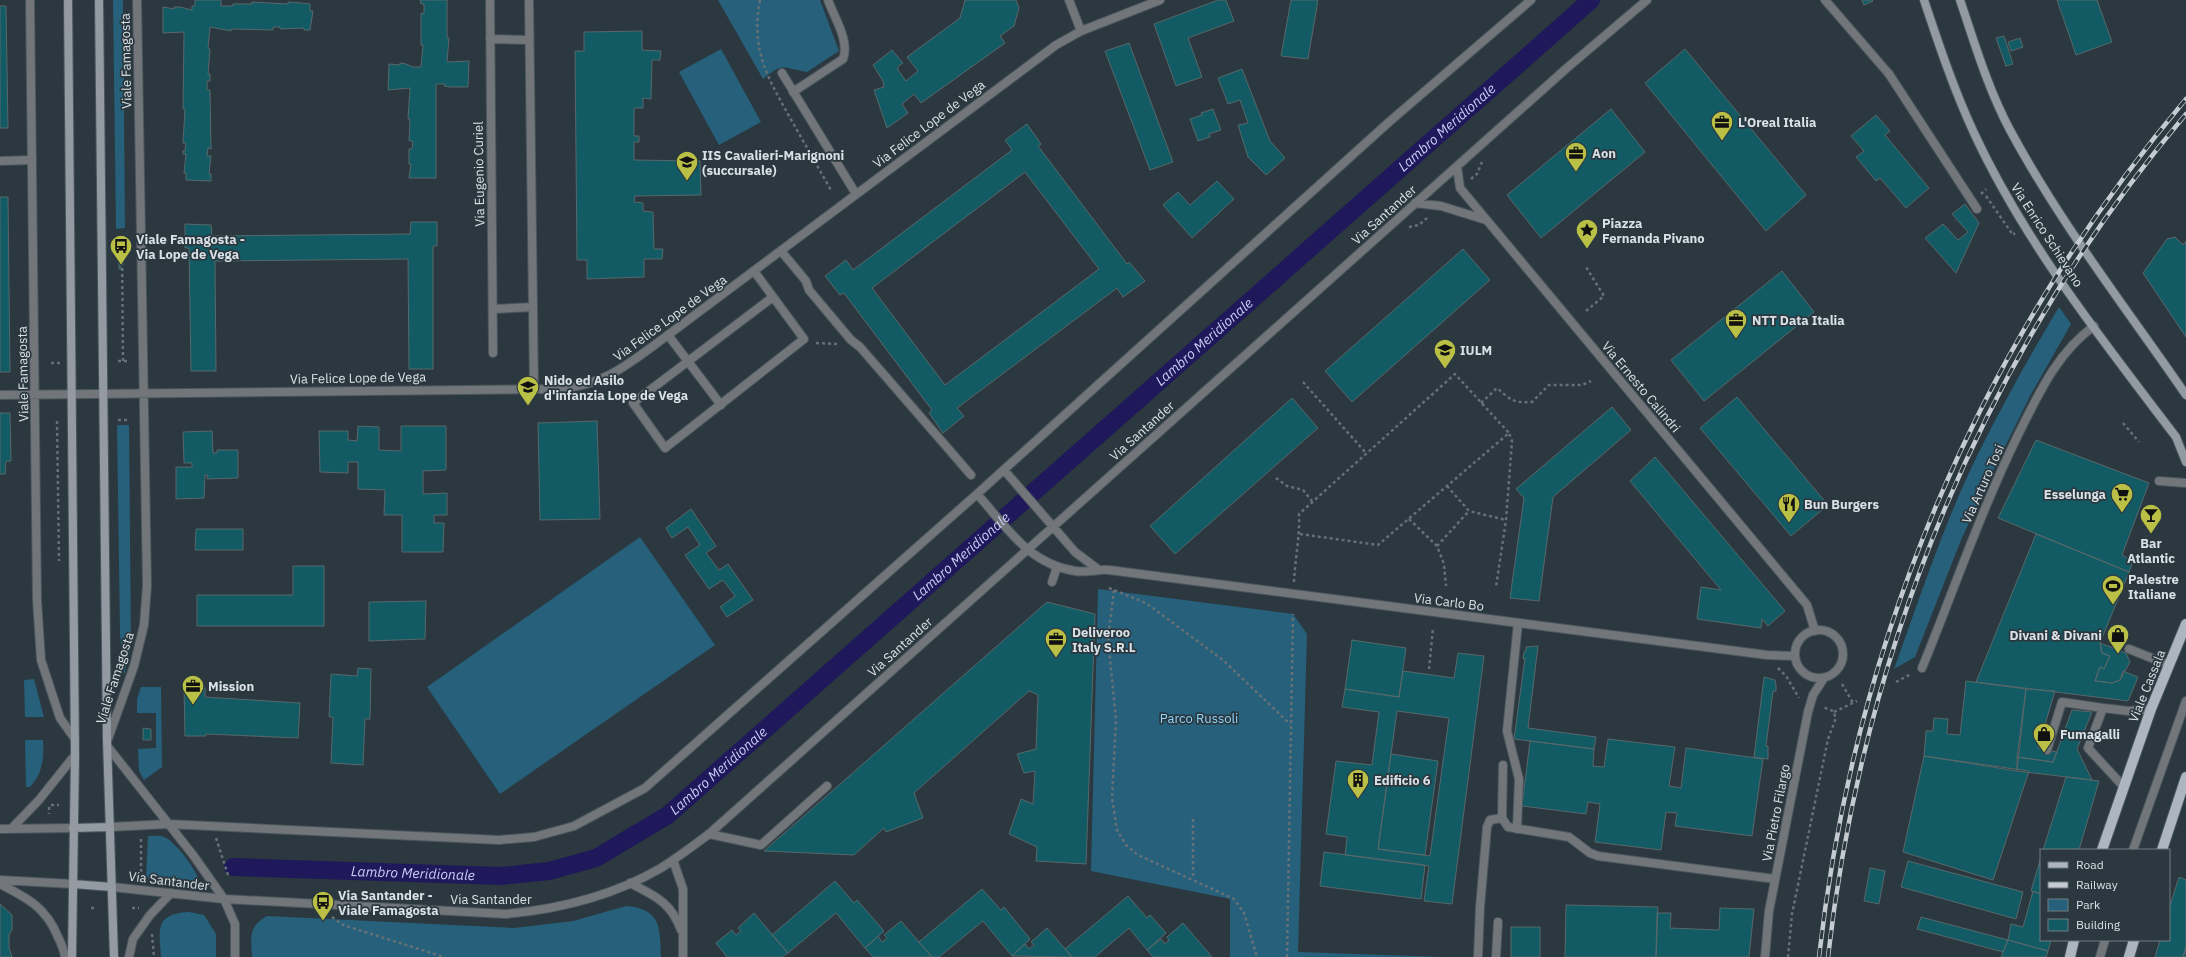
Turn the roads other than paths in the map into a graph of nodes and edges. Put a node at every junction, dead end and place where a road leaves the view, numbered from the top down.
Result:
1 (30, 0) edge
2 (68, 0) edge
3 (99, 0) edge
4 (137, 0) edge
5 (490, 0) edge
6 (529, 0) edge
7 (828, 0) edge
8 (1069, 0) edge
9 (1160, 0) edge
10 (1530, 0) edge
11 (1647, 0) edge
12 (1825, 0) edge
13 (1924, 0) edge
14 (1960, 0) edge
15 (1080, 31) junction
16 (490, 39) junction
17 (529, 40) junction
18 (782, 73) dead end
19 (793, 92) junction
20 (32, 160) junction
21 (0, 161) edge
22 (1457, 166) junction
23 (856, 194) junction
24 (1415, 203) junction
25 (1977, 209) dead end
26 (1487, 221) junction
27 (781, 251) junction
28 (754, 271) junction
29 (773, 297) junction
30 (533, 307) junction
31 (493, 309) junction
32 (2094, 326) junction
33 (668, 335) junction
34 (493, 353) dead end
35 (688, 361) junction
36 (534, 389) junction
37 (144, 392) junction
38 (104, 393) junction
39 (0, 394) edge
40 (35, 394) junction
41 (73, 394) junction
42 (2186, 395) edge
43 (721, 405) junction
44 (2186, 462) edge
45 (1004, 470) junction
46 (971, 475) dead end
47 (2159, 480) dead end
48 (2186, 483) edge
49 (977, 494) junction
50 (1054, 526) junction
51 (1027, 550) junction
52 (1057, 567) junction
53 (1100, 570) junction
54 (1052, 582) dead end
55 (1518, 623) junction
56 (2186, 624) edge
57 (1815, 631) junction
58 (2129, 649) dead end
59 (1795, 656) junction
60 (2169, 665) junction
61 (1922, 668) road end
62 (1824, 678) junction
63 (2186, 701) edge
64 (2103, 708) junction
65 (2150, 709) junction
66 (75, 739) junction
67 (108, 744) junction
68 (2046, 750) dead end
69 (75, 755) junction
70 (1503, 765) dead end
71 (2186, 777) edge
72 (827, 786) dead end
73 (2123, 786) junction
74 (1502, 818) junction
75 (168, 824) junction
76 (110, 827) junction
77 (12, 828) junction
78 (74, 828) junction
79 (0, 829) edge
80 (1517, 829) junction
81 (709, 834) junction
82 (2102, 849) edge
83 (2133, 849) edge
84 (2162, 849) edge
85 (673, 860) junction
86 (1776, 879) junction
87 (0, 880) edge
88 (630, 883) junction
89 (0, 884) edge
90 (73, 884) junction
91 (112, 887) junction
92 (172, 893) junction
93 (224, 899) junction
94 (1498, 922) dead end
95 (682, 934) junction
96 (2074, 941) edge
97 (2105, 941) edge
98 (2134, 941) edge
99 (65, 957) edge
100 (72, 957) edge
101 (114, 957) edge
102 (129, 957) edge
103 (235, 957) edge
104 (683, 957) edge
105 (1478, 957) edge
106 (1496, 957) edge
107 (1765, 957) edge
108 (2070, 957) edge
109 (2100, 957) edge
110 (2129, 957) edge

1 - 20 street, Viale Famagosta
2 - 41 main road, Viale Famagosta
3 - 38 main road, Viale Famagosta
4 - 37 street, Viale Famagosta
5 - 16 street, Via Eugenio Curiel
6 - 17 street
7 - 19 street
8 - 15 street
9 - 15 street, Via Felice Lope de Vega
10 - 45 street
11 - 22 street, Via Santander
12 - 25 street
13 - 32 main road, Via Enrico Schievano
14 - 42 main road, Via Enrico Schievano
15 - 23 street, Via Felice Lope de Vega
16 - 17 street
16 - 31 street, Via Eugenio Curiel
17 - 30 street
18 - 19 street
19 - 23 street
20 - 21 street
20 - 40 street, Viale Famagosta
22 - 24 street, Via Santander
22 - 26 street, Via Ernesto Calindri
23 - 27 street, Via Felice Lope de Vega
24 - 26 street
24 - 50 street, Via Santander
26 - 57 street, Via Ernesto Calindri
27 - 28 street, Via Felice Lope de Vega
27 - 46 street
28 - 29 street
28 - 33 street, Via Felice Lope de Vega
29 - 35 street
29 - 43 street
30 - 31 street
30 - 36 street
31 - 34 street, Via Eugenio Curiel
32 - 44 main road, Via Enrico Schievano
32 - 61 street, Via Arturo Tosi
33 - 35 street
33 - 36 street, Via Felice Lope de Vega
35 - 43 street
35 - 43 street
36 - 37 street, Via Felice Lope de Vega
37 - 38 street, Via Felice Lope de Vega
37 - 67 street, Viale Famagosta
38 - 41 street, Via Felice Lope de Vega
38 - 67 main road, Viale Famagosta
39 - 40 street, Via Felice Lope de Vega
40 - 41 street, Via Felice Lope de Vega
40 - 66 street, Viale Famagosta
41 - 66 main road, Viale Famagosta
45 - 49 street
45 - 50 street, Via Carlo Bo
47 - 48 street
49 - 51 street, Via Carlo Bo
49 - 75 street
50 - 51 street, Via Santander
50 - 53 street, Via Carlo Bo
51 - 52 street, Via Carlo Bo
51 - 81 street, Via Santander
52 - 53 street, Via Carlo Bo
52 - 54 street
53 - 55 street, Via Carlo Bo
55 - 59 street, Via Carlo Bo
55 - 80 street
56 - 60 main road, Viale Cassala
57 - 59 street
57 - 62 street
58 - 60 street
59 - 62 street
60 - 65 main road, Viale Cassala
62 - 86 street, Via Pietro Filargo
63 - 83 street
64 - 65 street
64 - 68 street
64 - 73 street
65 - 73 main road, Viale Cassala
66 - 69 main road, Viale Famagosta
67 - 75 street
67 - 76 main road, Viale Famagosta
69 - 77 street
69 - 78 main road, Viale Famagosta
70 - 74 street
71 - 84 main road
72 - 81 street
73 - 82 main road, Viale Cassala
74 - 80 street
74 - 105 street
75 - 76 street
75 - 93 street
76 - 78 main road
76 - 91 main road, Viale Famagosta
77 - 78 street
77 - 79 street
78 - 90 main road, Viale Famagosta
80 - 86 street
81 - 85 street, Via Santander
85 - 88 street, Via Santander
85 - 95 street
86 - 107 street, Via Pietro Filargo
87 - 90 street
88 - 93 street, Via Santander
88 - 95 street
89 - 99 street
90 - 91 main road
90 - 100 main road, Viale Famagosta
91 - 92 street, Via Santander
91 - 101 main road, Viale Famagosta
92 - 93 street, Via Santander
92 - 102 street
93 - 103 street
94 - 106 street
95 - 104 street
96 - 108 main road
97 - 109 street
98 - 110 main road

